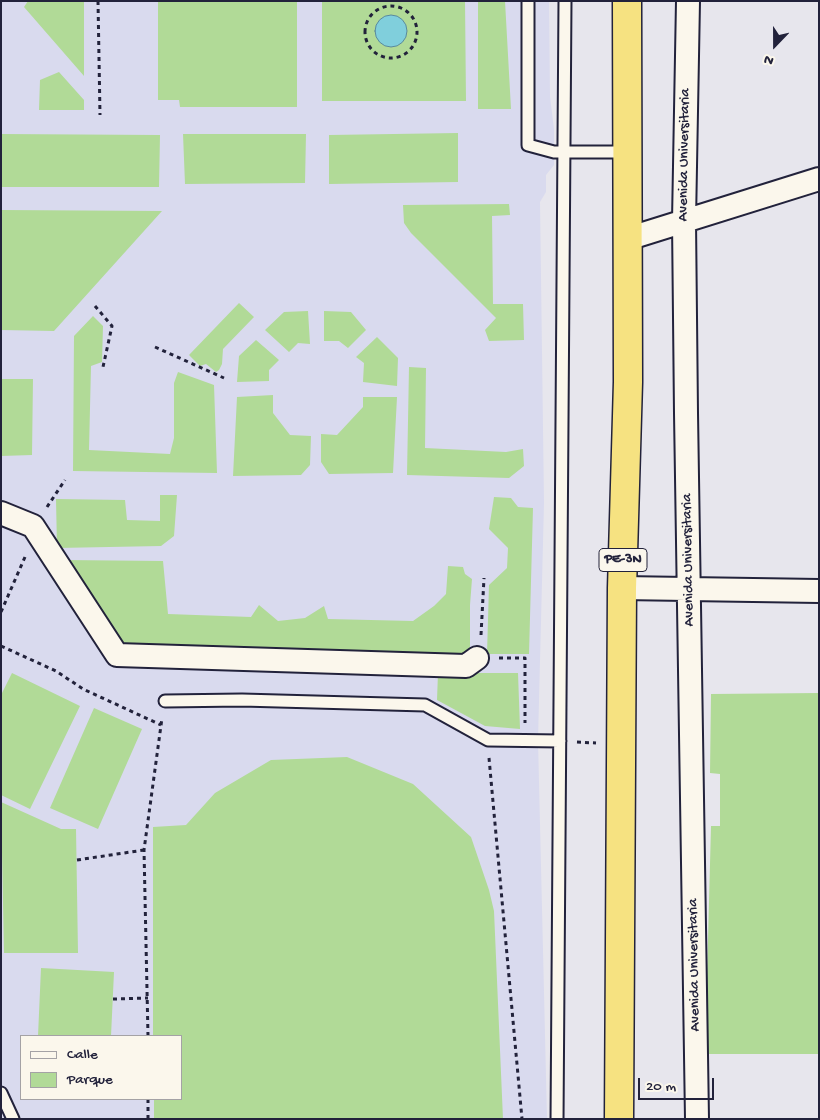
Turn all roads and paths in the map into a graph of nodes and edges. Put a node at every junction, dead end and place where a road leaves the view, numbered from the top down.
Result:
1 (98, 1) edge
2 (528, 1) edge
3 (566, 1) edge
4 (627, 1) edge
5 (688, 1) edge
6 (417, 25) joint
7 (100, 115) dead end
8 (565, 152) junction
9 (627, 152) junction
10 (819, 179) edge
11 (684, 221) junction
12 (627, 239) junction
13 (95, 306) dead end
14 (155, 348) dead end
15 (104, 367) dead end
16 (224, 378) dead end
17 (65, 480) dead end
18 (1, 514) edge
19 (35, 528) junction
20 (484, 578) dead end
21 (622, 588) junction
22 (690, 590) junction
23 (819, 591) edge
24 (1, 612) edge
25 (1, 646) edge
26 (477, 658) junction
27 (165, 701) joint
28 (161, 725) junction
29 (488, 740) junction
30 (526, 741) junction
31 (560, 741) junction
32 (622, 745) junction
33 (144, 850) junction
34 (77, 860) dead end
35 (148, 998) junction
36 (113, 999) dead end
37 (148, 1035) edge
38 (1, 1093) edge
39 (148, 1100) edge
40 (13, 1119) edge
41 (148, 1119) edge
42 (522, 1119) edge
43 (557, 1119) edge
44 (619, 1119) edge
45 (697, 1119) edge

1 - 7 path
2 - 8 lane
3 - 8 lane
4 - 9 highway, PE-3N
5 - 11 street, Avenida Universitaria
6 - 6 path
8 - 9 lane
8 - 31 lane
9 - 12 highway, PE-3N
10 - 11 street
11 - 12 street
11 - 22 street, Avenida Universitaria
12 - 21 highway, PE-3N
13 - 15 path
14 - 16 path
17 - 19 path
18 - 19 street
19 - 24 path
19 - 26 street
20 - 26 path
21 - 22 street
21 - 32 highway, PE-3N
22 - 23 street
22 - 45 street, Avenida Universitaria
25 - 28 path
26 - 30 path
27 - 28 path
27 - 29 lane
28 - 33 path
29 - 30 lane
29 - 42 path
30 - 31 lane
31 - 32 path
31 - 43 lane
32 - 44 highway, PE-3N
33 - 34 path
33 - 35 path
35 - 36 path
35 - 37 path
38 - 40 lane
39 - 41 path

